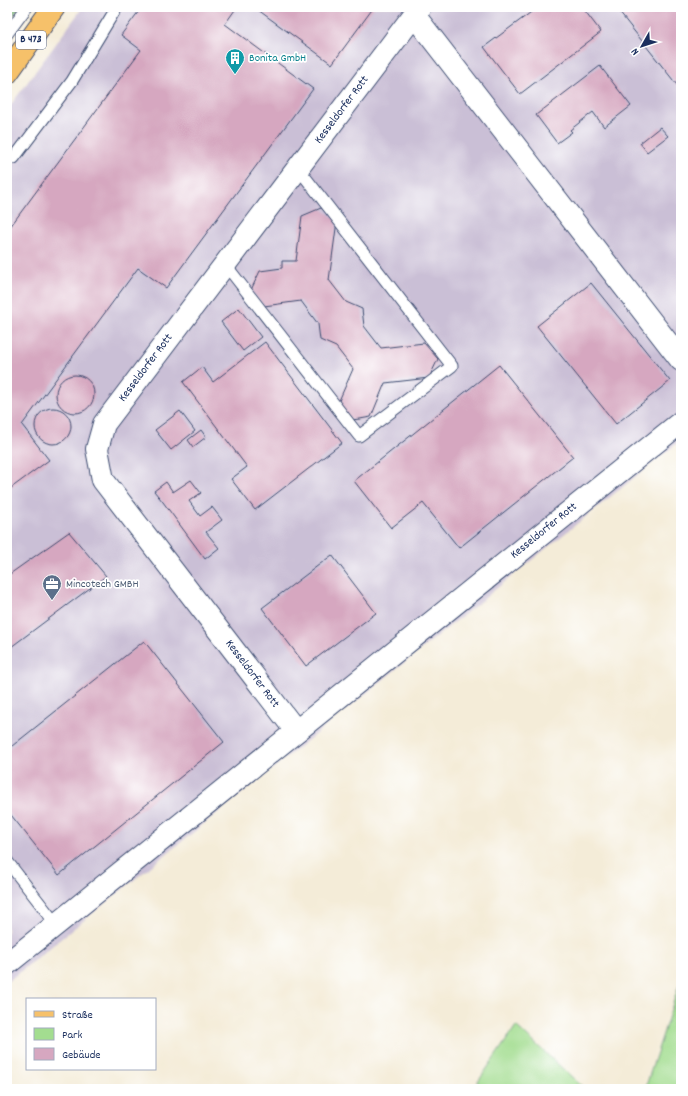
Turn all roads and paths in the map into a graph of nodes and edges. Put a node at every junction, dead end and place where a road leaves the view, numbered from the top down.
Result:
1 (27, 7) edge
2 (54, 7) edge
3 (117, 7) edge
4 (417, 11) edge
5 (7, 34) edge
6 (7, 72) edge
7 (14, 158) dead end
8 (298, 168) junction
9 (225, 264) junction
10 (681, 360) edge
11 (681, 422) edge
12 (296, 731) junction
13 (7, 861) edge
14 (56, 924) junction
15 (7, 964) edge

1 - 5 lane
2 - 6 main road, B 473
3 - 7 lane
4 - 8 street, Kesseldorfer Rott
4 - 10 street, Kesseldorfer Rott
8 - 9 street, Kesseldorfer Rott
8 - 9 lane
9 - 12 street, Kesseldorfer Rott
11 - 12 street, Kesseldorfer Rott
12 - 14 street, Kesseldorfer Rott
13 - 14 lane
14 - 15 street, Kesseldorfer Rott

